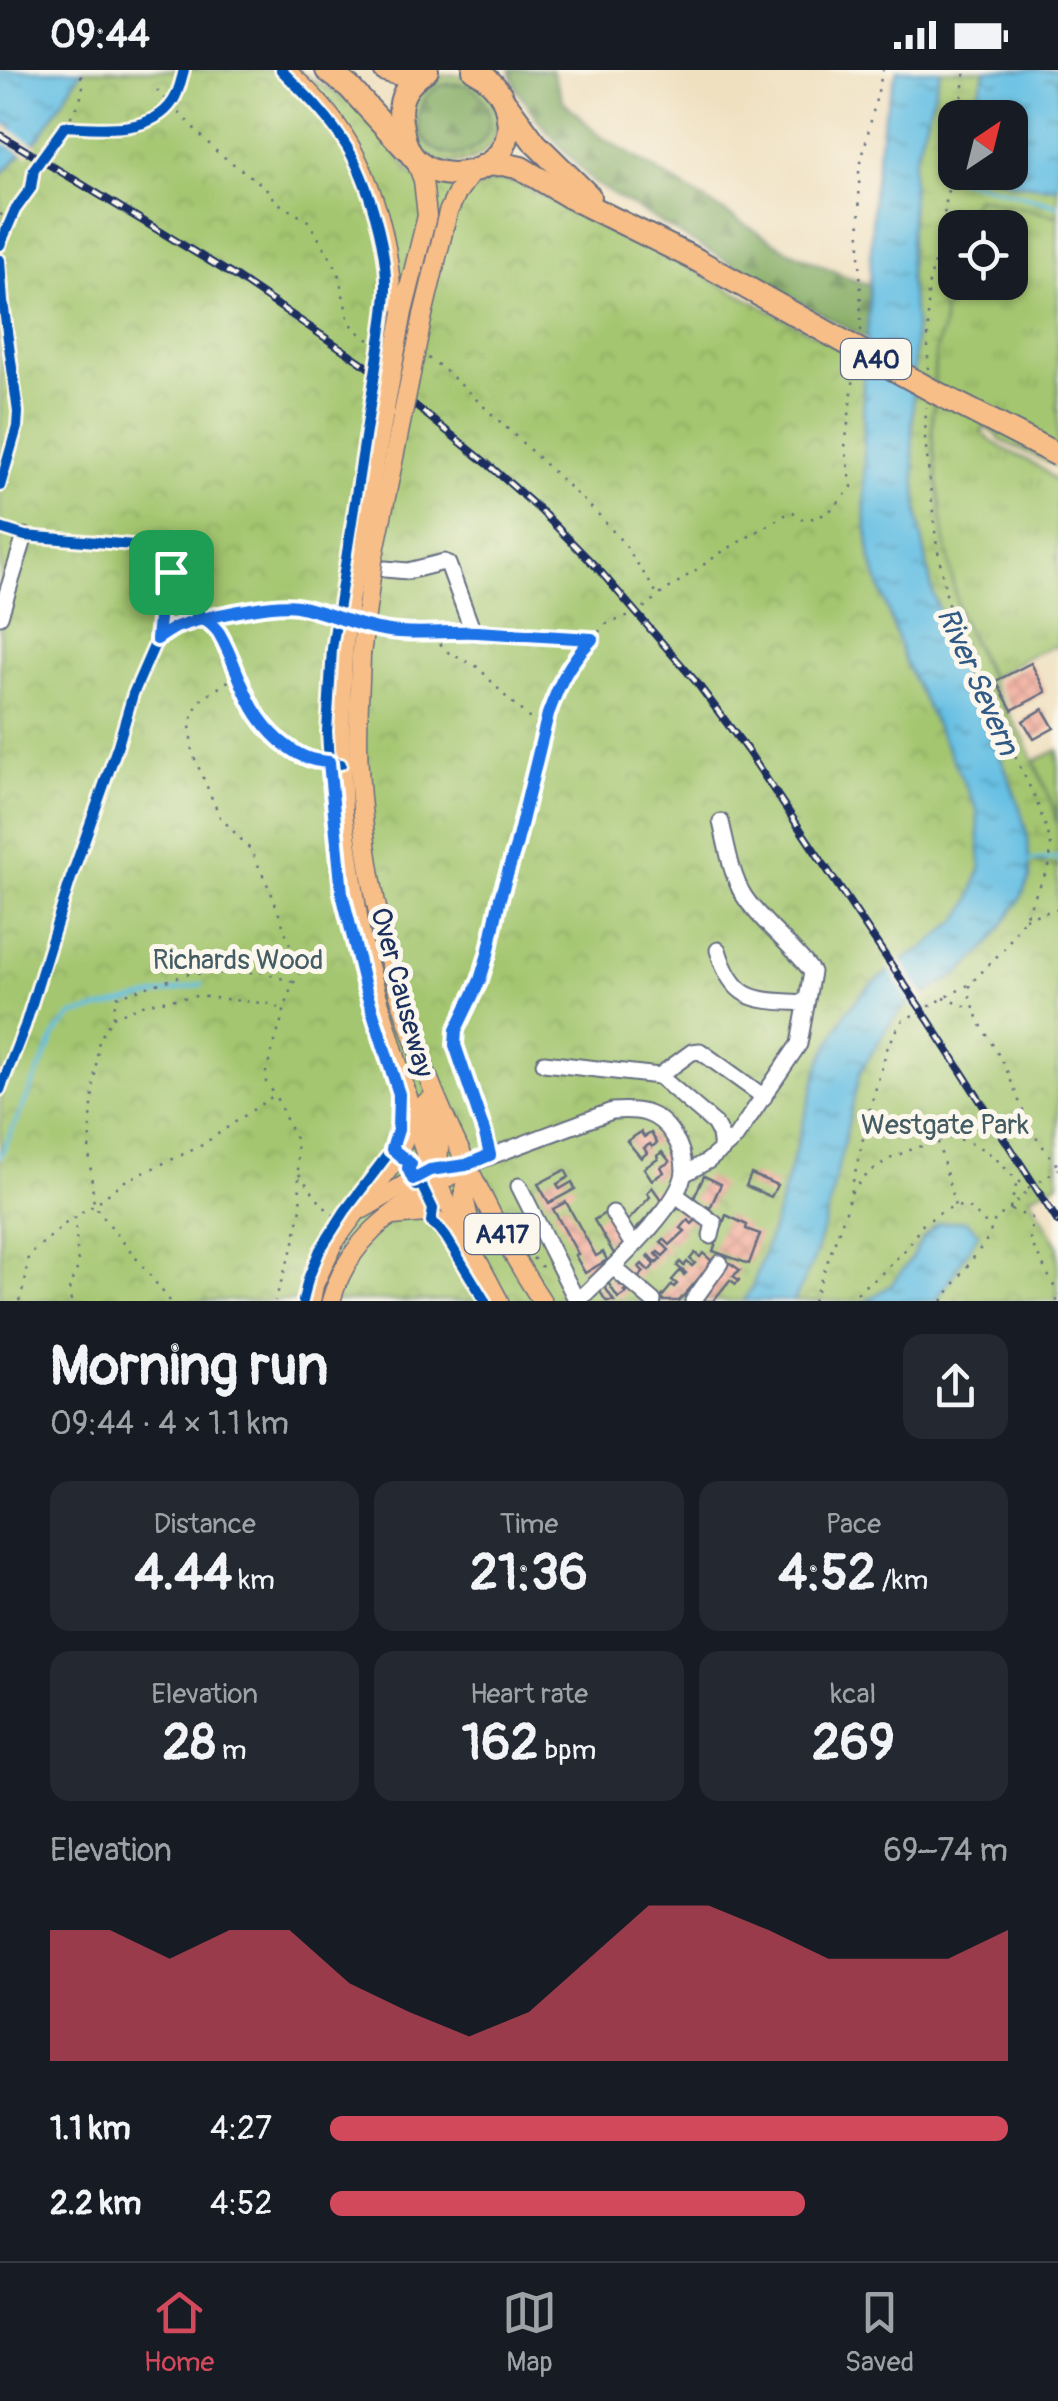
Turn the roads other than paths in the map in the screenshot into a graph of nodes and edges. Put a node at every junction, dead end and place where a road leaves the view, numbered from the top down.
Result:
1 (286, 70) edge
2 (327, 70) edge
3 (385, 70) edge
4 (424, 71) edge
5 (484, 74) edge
6 (506, 104) junction
7 (413, 157) junction
8 (479, 168) junction
9 (610, 215) junction
10 (398, 311) junction
11 (1058, 455) edge
12 (25, 536) dead end
13 (386, 569) dead end
14 (0, 616) edge
15 (472, 632) road end
16 (352, 654) junction
17 (349, 764) junction
18 (720, 822) dead end
19 (718, 950) dead end
20 (806, 1003) junction
21 (404, 1015) junction
22 (544, 1063) dead end
23 (659, 1076) junction
24 (764, 1097) junction
25 (410, 1105) junction
26 (722, 1150) junction
27 (466, 1165) junction
28 (436, 1174) junction
29 (684, 1174) junction
30 (519, 1186) dead end
31 (676, 1194) junction
32 (347, 1211) junction
33 (613, 1213) dead end
34 (382, 1220) junction
35 (711, 1236) dead end
36 (633, 1245) junction
37 (720, 1263) dead end
38 (613, 1267) junction
39 (481, 1269) junction
40 (495, 1295) edge
41 (311, 1301) edge
42 (331, 1301) edge
43 (542, 1301) edge
44 (577, 1301) edge
45 (653, 1301) edge
46 (692, 1301) edge

1 - 10 main road
2 - 7 highway
3 - 4 highway
4 - 7 highway
5 - 6 highway, A40
6 - 8 highway
6 - 9 highway, A40
7 - 8 highway, A40
7 - 10 main road
8 - 9 highway, A40
8 - 16 main road, Over Causeway / A417, bridge
9 - 11 highway, A40, bridge
10 - 16 main road, Over Causeway / A417, bridge
12 - 14 street
13 - 15 street
16 - 17 main road, Over Causeway / A417
17 - 21 main road, Over Causeway / A417
17 - 25 main road, Over Causeway / A417
18 - 20 street
19 - 20 street
20 - 24 street
21 - 27 main road, Over Causeway / A417
21 - 28 main road, A417
22 - 23 street
23 - 24 street
23 - 26 street
24 - 26 street
25 - 28 main road, Over Causeway / A417
25 - 32 main road
26 - 29 street
27 - 28 main road
27 - 29 street
27 - 39 main road, A417
27 - 43 main road, A417
28 - 32 main road
28 - 34 main road
28 - 39 main road, A417
29 - 31 street
30 - 44 street
31 - 35 street
31 - 36 street
32 - 41 main road
33 - 36 street
34 - 40 main road
34 - 42 main road
36 - 38 street
37 - 46 street
38 - 44 street
38 - 45 street
39 - 40 main road, A417

